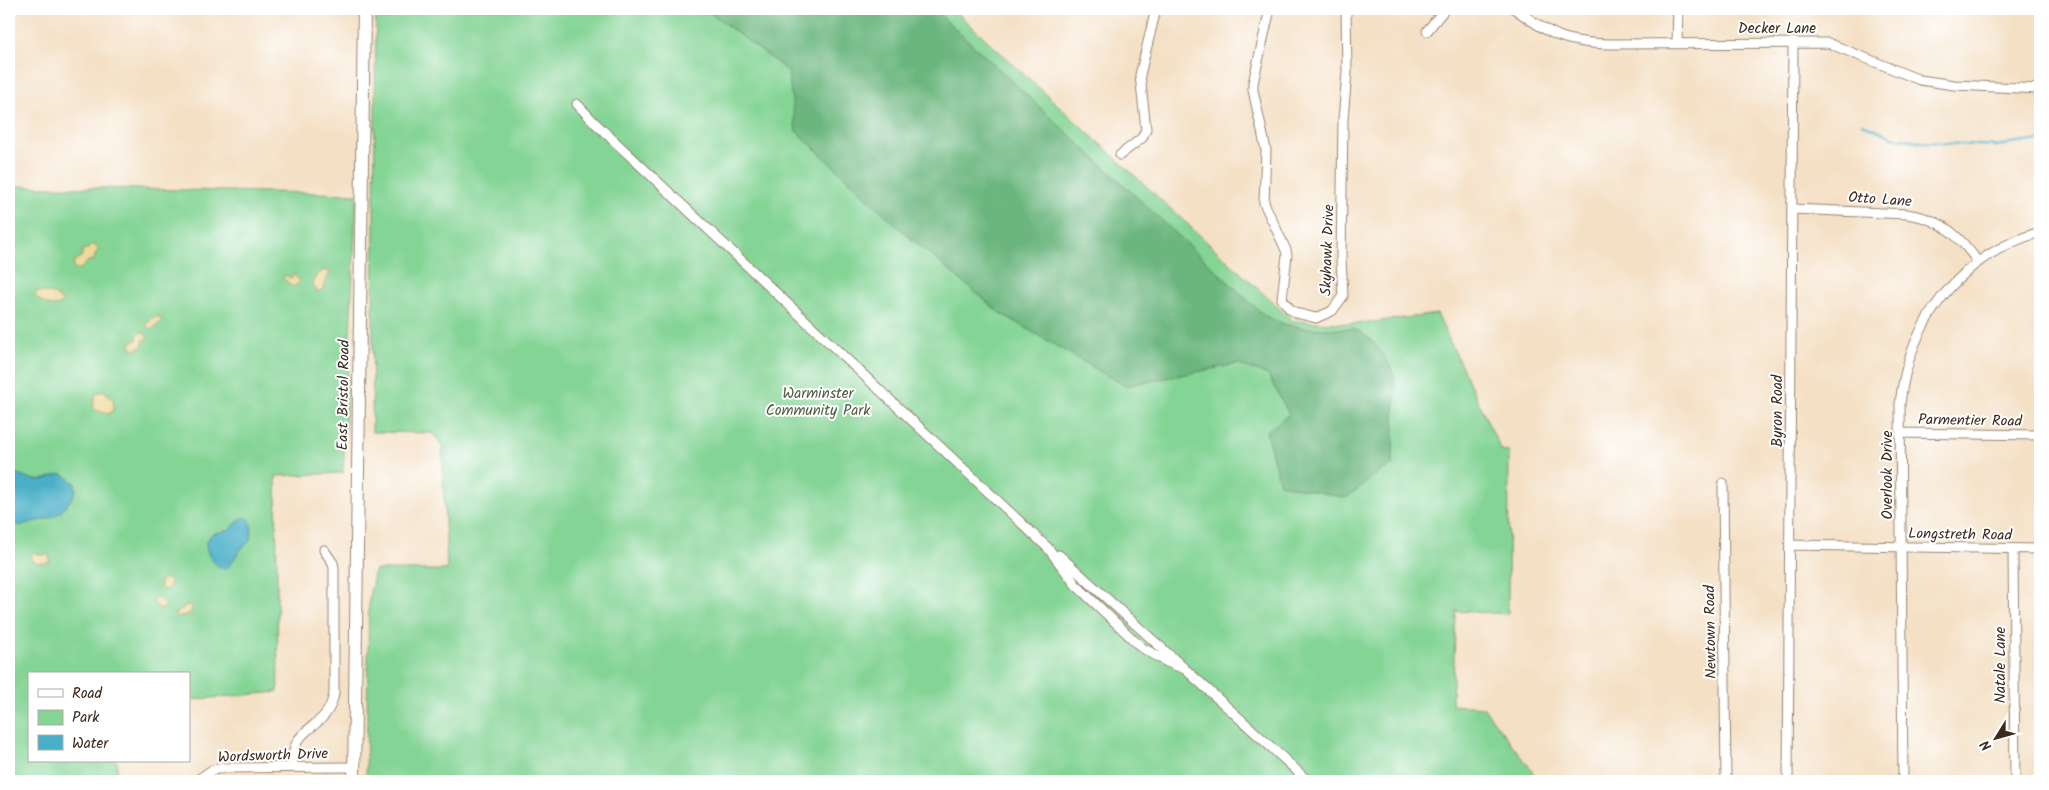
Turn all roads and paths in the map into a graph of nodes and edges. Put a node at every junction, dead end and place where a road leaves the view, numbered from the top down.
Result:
1 (364, 9) edge
2 (1156, 9) edge
3 (1270, 9) edge
4 (1346, 9) edge
5 (1445, 9) edge
6 (1515, 9) edge
7 (1678, 9) edge
8 (1427, 31) dead end
9 (1677, 42) junction
10 (1793, 42) junction
11 (2040, 89) edge
12 (577, 104) dead end
13 (1120, 155) dead end
14 (1792, 209) junction
15 (2040, 232) edge
16 (1978, 262) junction
17 (1900, 433) junction
18 (2040, 435) edge
19 (1723, 483) dead end
20 (1790, 545) junction
21 (1901, 546) junction
22 (2013, 549) junction
23 (2040, 549) edge
24 (324, 550) dead end
25 (293, 767) junction
26 (354, 767) junction
27 (196, 781) edge
28 (354, 781) edge
29 (1308, 781) edge
30 (1726, 781) edge
31 (1788, 781) edge
32 (1903, 781) edge
33 (2015, 781) edge

1 - 26 main road, East Bristol Road
2 - 13 street
3 - 4 street, Skyhawk Drive
5 - 8 street
6 - 9 street, Decker Lane
7 - 9 street
9 - 10 street, Decker Lane
10 - 11 street, Decker Lane
10 - 14 street, Byron Road
12 - 29 street
14 - 16 street, Otto Lane
14 - 20 street, Byron Road
15 - 16 street, Overlook Drive
16 - 17 street, Overlook Drive
17 - 18 street, Parmentier Road
17 - 21 street, Overlook Drive
19 - 30 street, Newtown Road
20 - 21 street, Longstreth Road
20 - 31 street, Byron Road
21 - 22 street, Longstreth Road
21 - 32 street, Overlook Drive
22 - 23 street, Longstreth Road
22 - 33 street, Natale Lane
24 - 25 street
25 - 26 street, Wordsworth Drive
25 - 27 street, Wordsworth Drive
26 - 28 main road, East Bristol Road

